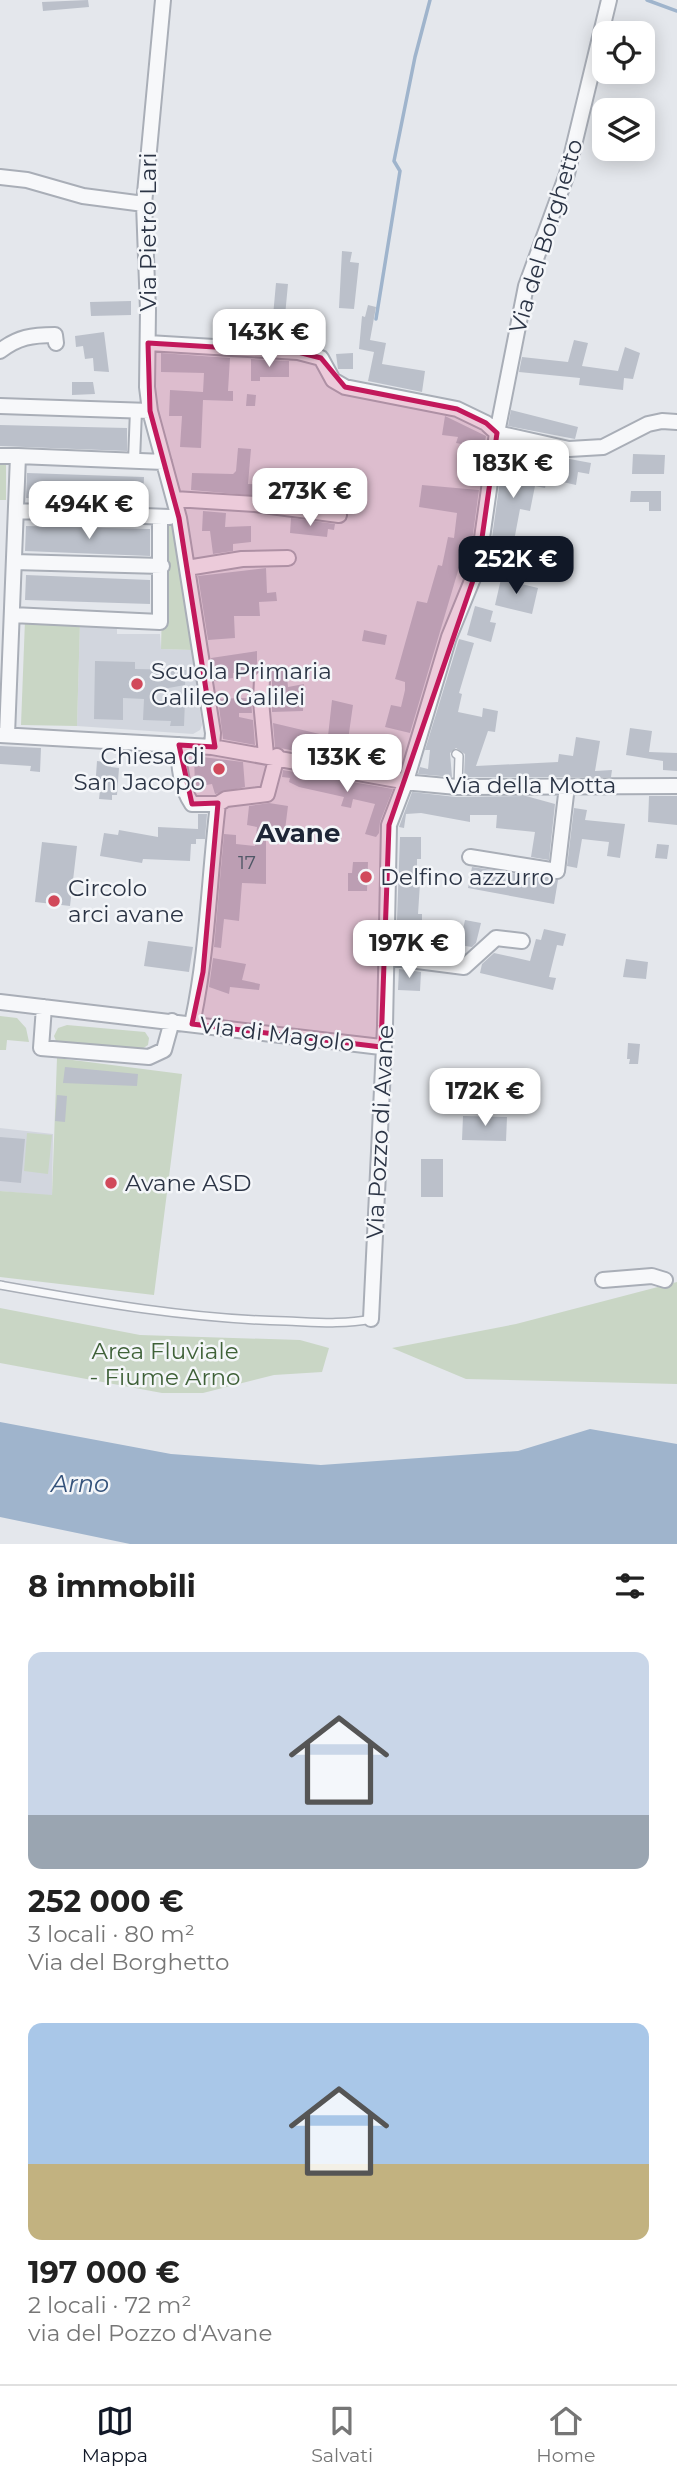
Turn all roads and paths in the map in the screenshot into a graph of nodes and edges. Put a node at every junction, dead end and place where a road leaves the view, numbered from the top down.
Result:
1 (163, 0) edge
2 (609, 0) edge
3 (0, 177) edge
4 (144, 204) junction
5 (56, 343) dead end
6 (148, 343) junction
7 (0, 351) edge
8 (0, 406) edge
9 (143, 411) junction
10 (677, 422) edge
11 (497, 433) junction
12 (0, 456) edge
13 (18, 456) junction
14 (134, 461) junction
15 (164, 462) junction
16 (174, 499) junction
17 (16, 511) junction
18 (339, 515) dead end
19 (160, 517) junction
20 (179, 518) junction
21 (288, 558) dead end
22 (14, 562) junction
23 (162, 566) junction
24 (187, 568) junction
25 (7, 577) edge
26 (12, 615) junction
27 (262, 679) dead end
28 (4, 704) edge
29 (3, 735) edge
30 (179, 745) junction
31 (212, 747) junction
32 (456, 754) dead end
33 (271, 755) junction
34 (406, 781) junction
35 (567, 786) junction
36 (677, 786) edge
37 (457, 787) junction
38 (218, 804) junction
39 (470, 856) dead end
40 (522, 941) dead end
41 (386, 957) junction
42 (0, 1002) edge
43 (44, 1007) junction
44 (172, 1021) junction
45 (192, 1024) junction
46 (381, 1047) junction
47 (603, 1280) dead end
48 (665, 1280) dead end
49 (0, 1285) edge
50 (371, 1319) joint

1 - 4 street, Via Pietro Lari
2 - 11 street, Via del Borghetto
3 - 4 street
4 - 6 street, Via Pietro Lari
5 - 7 street
6 - 9 street, Via Pietro Lari
6 - 11 street
8 - 9 street
9 - 14 street
9 - 15 street, Via Pietro Lari
10 - 11 street
11 - 34 street, Via del Borghetto
12 - 13 street
13 - 14 street
13 - 17 street
14 - 15 street
15 - 16 street, Via Pietro Lari
16 - 18 street
16 - 20 street, Via Pietro Lari
17 - 19 street
17 - 22 street
19 - 20 street
19 - 23 street
20 - 24 street, Via Pietro Lari
21 - 24 street
22 - 23 street
22 - 25 street
23 - 26 street
24 - 31 street, Via Pietro Lari
25 - 26 street
26 - 28 street
27 - 33 street
28 - 29 street
29 - 30 street, Via della Motta
30 - 31 street, Via della Motta
30 - 38 street
31 - 33 street, Via della Motta
32 - 37 lane
33 - 34 street, Via della Motta
33 - 38 street
34 - 37 street, Via della Motta
34 - 41 street, Via Pozzo di Avane
35 - 36 street, Via della Motta
35 - 37 street, Via della Motta
35 - 39 street
38 - 45 street
40 - 41 street
41 - 46 street, Via Pozzo di Avane
42 - 43 street, Via di Magolo
43 - 44 street, Via di Magolo
43 - 44 street, Via di Magolo
44 - 45 street, Via di Magolo
45 - 46 street, Via di Magolo
46 - 50 street, Via Pozzo di Avane
47 - 48 street
49 - 50 lane

